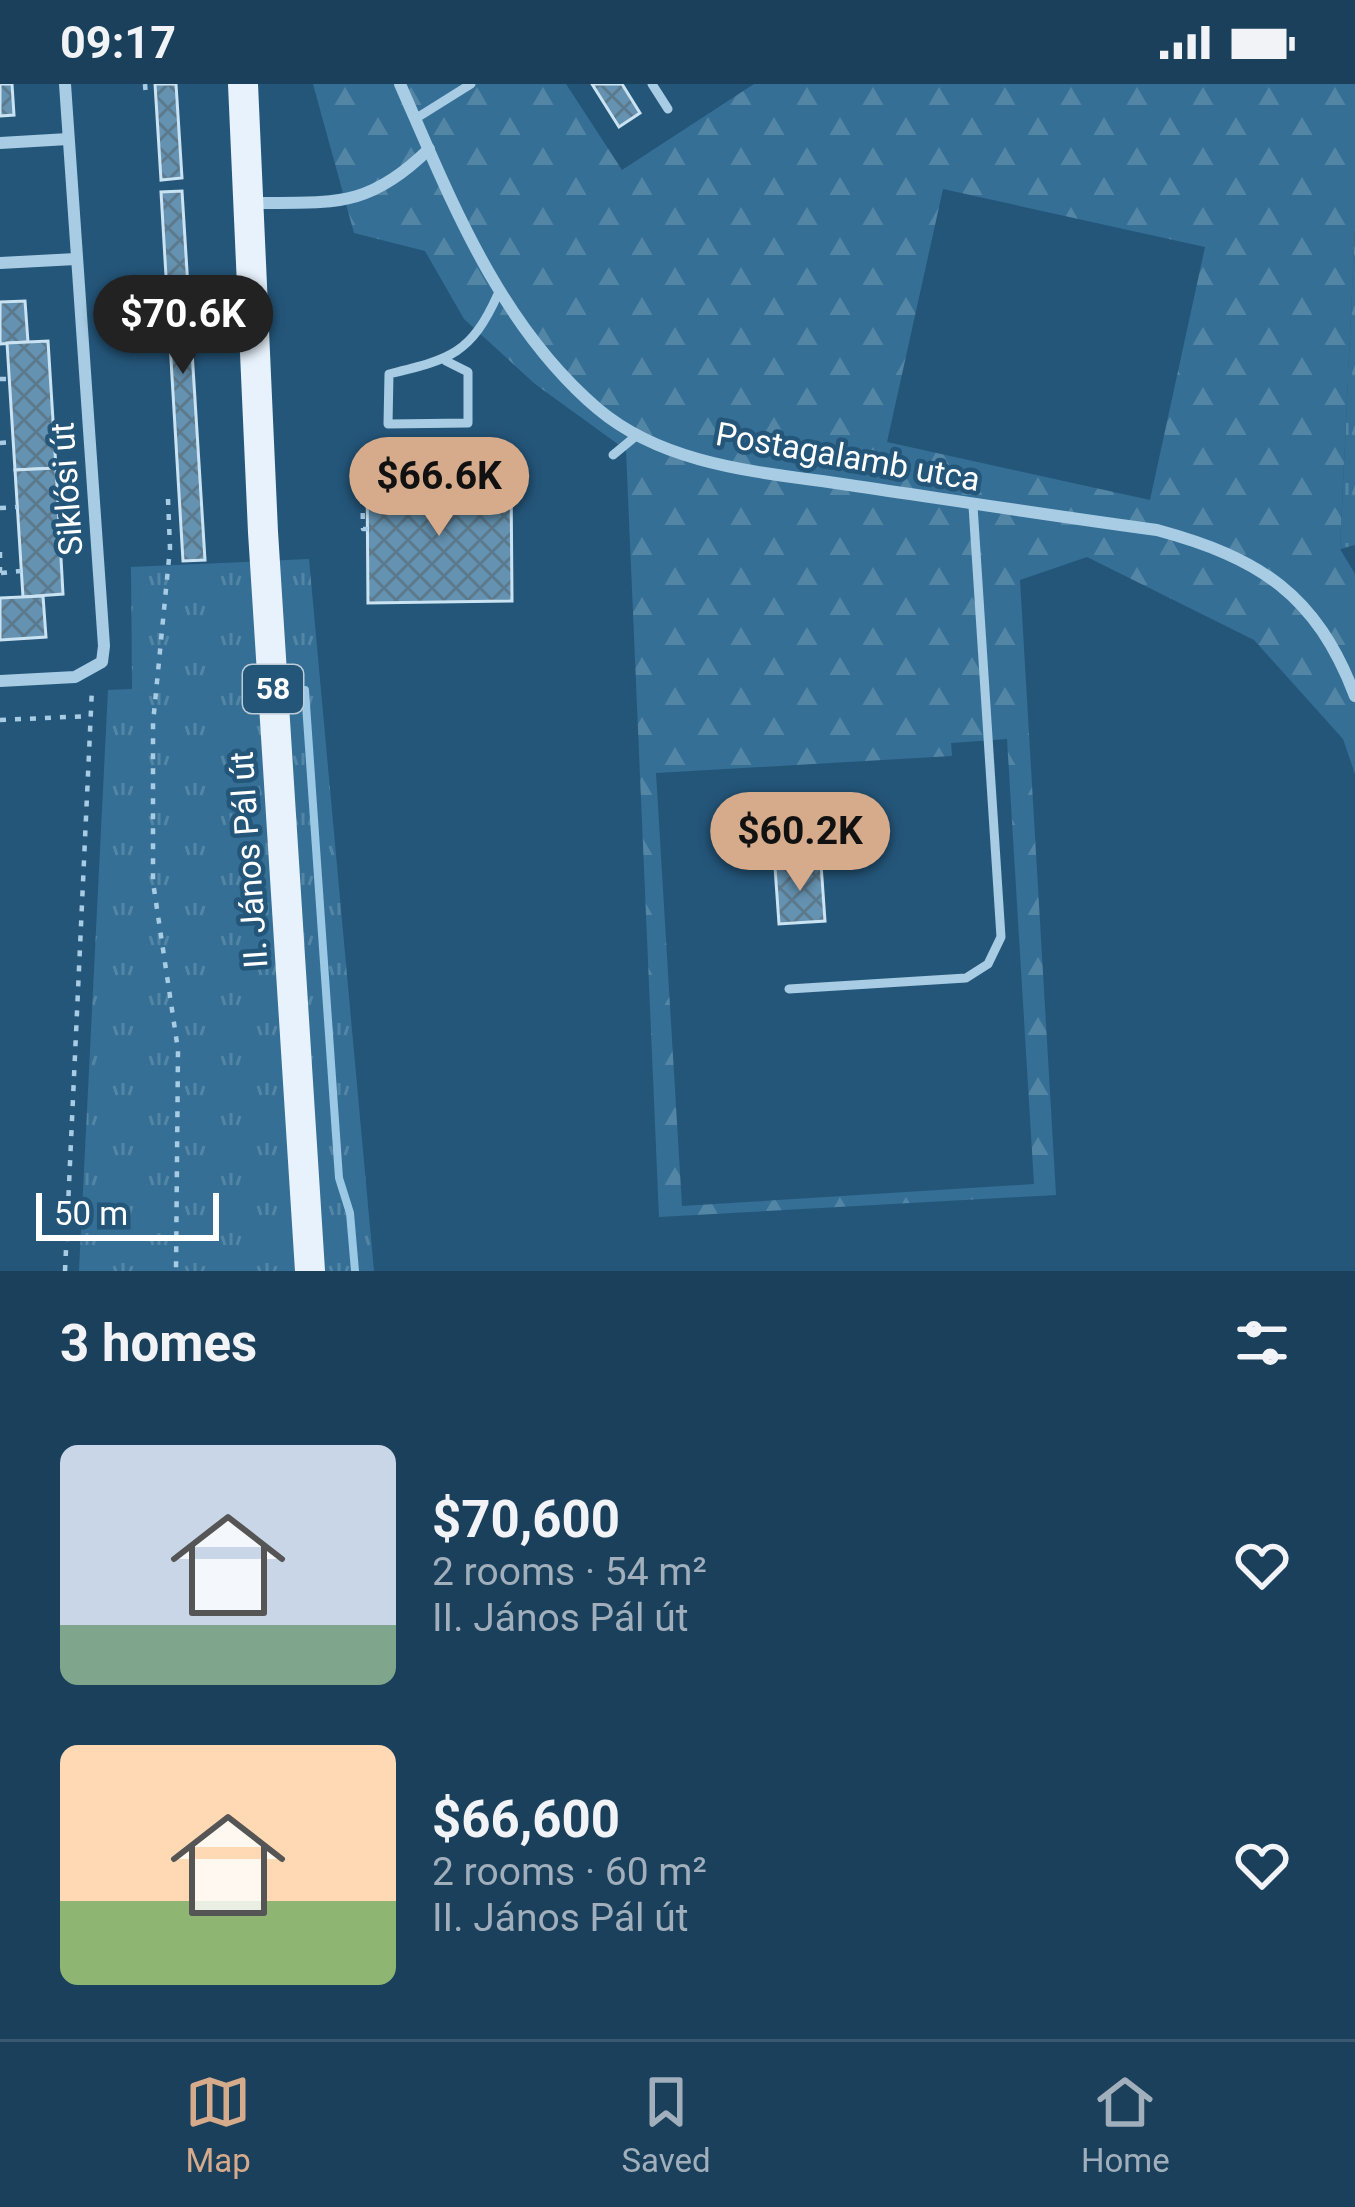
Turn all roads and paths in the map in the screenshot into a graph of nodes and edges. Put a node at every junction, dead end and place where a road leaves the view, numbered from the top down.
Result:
1 (65, 84) edge
2 (145, 84) edge
3 (243, 84) edge
4 (400, 84) edge
5 (471, 84) edge
6 (652, 84) edge
7 (146, 97) dead end
8 (668, 109) dead end
9 (415, 119) junction
10 (68, 139) junction
11 (0, 143) edge
12 (429, 149) junction
13 (251, 203) junction
14 (76, 259) junction
15 (0, 263) edge
16 (498, 294) junction
17 (446, 361) junction
18 (9, 379) dead end
19 (0, 380) edge
20 (636, 436) junction
21 (13, 442) dead end
22 (0, 443) edge
23 (613, 455) dead end
24 (494, 472) dead end
25 (168, 499) dead end
26 (973, 506) junction
27 (17, 507) dead end
28 (0, 508) edge
29 (368, 529) dead end
30 (0, 552) edge
31 (21, 572) dead end
32 (1, 573) edge
33 (93, 670) junction
34 (0, 681) edge
35 (1355, 696) edge
36 (91, 716) junction
37 (0, 720) edge
38 (789, 989) dead end
39 (65, 1271) edge
40 (176, 1271) edge
41 (310, 1271) edge

1 - 10 street, Siklósi út
2 - 7 path
3 - 13 main road, II. János Pál út / 58
4 - 9 street, Postagalamb utca
5 - 9 lane
6 - 8 lane
9 - 12 street, Postagalamb utca
10 - 11 street
10 - 14 street, Siklósi út
12 - 13 street
12 - 16 street, Postagalamb utca
13 - 41 main road, II. János Pál út / 58
14 - 15 street
14 - 33 street, Siklósi út
16 - 17 lane
16 - 20 street, Postagalamb utca
17 - 17 lane
18 - 19 path
20 - 23 lane
20 - 26 street, Postagalamb utca
21 - 22 path
24 - 29 path
25 - 40 path
26 - 35 street, Postagalamb utca
26 - 38 lane
27 - 28 path
30 - 32 path
31 - 32 path
33 - 34 street
33 - 36 path
36 - 37 path
36 - 39 path

